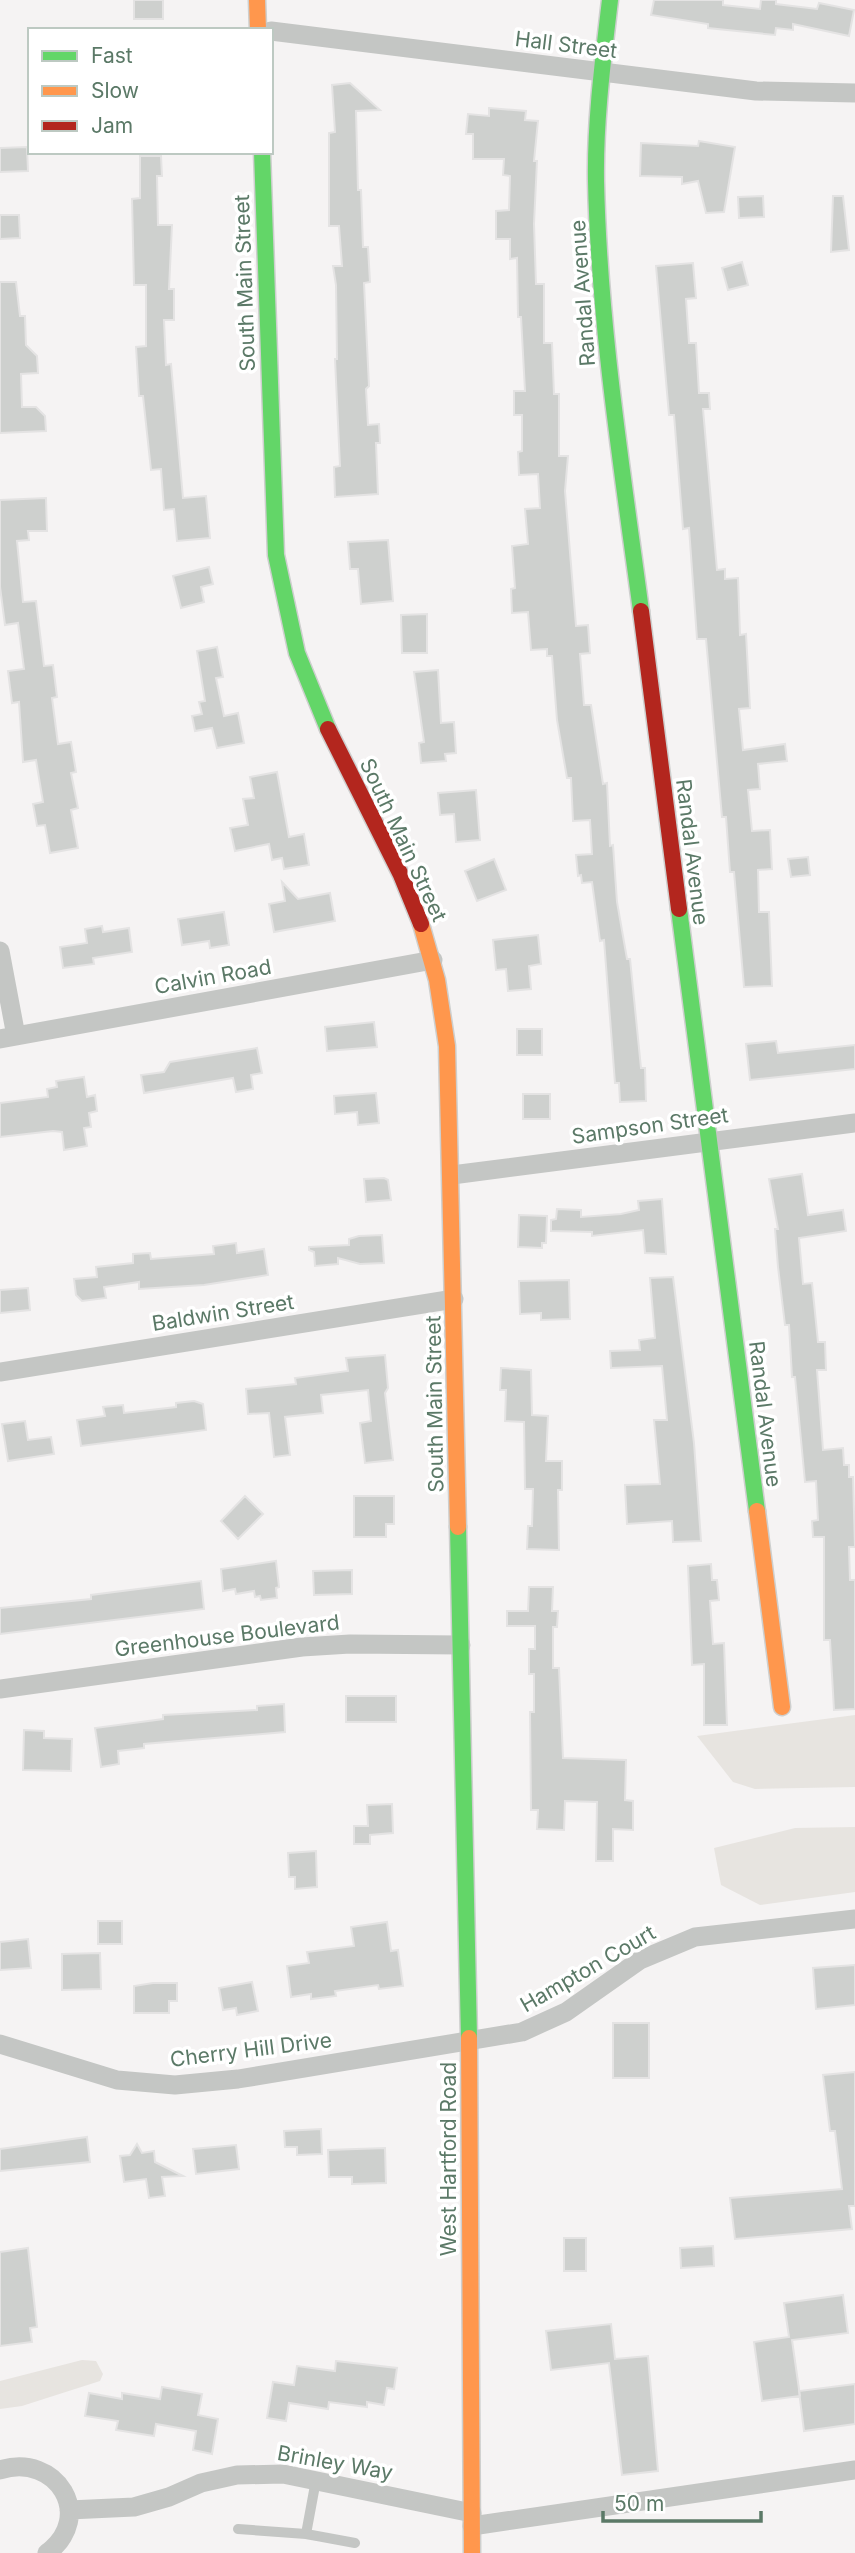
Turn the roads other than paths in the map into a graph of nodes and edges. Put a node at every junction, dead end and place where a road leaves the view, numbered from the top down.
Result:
1 (257, 0) edge
2 (611, 0) edge
3 (258, 28) edge
4 (273, 30) edge
5 (601, 72) junction
6 (855, 93) edge
7 (262, 154) edge
8 (0, 951) edge
9 (433, 960) junction
10 (8, 1037) edge
11 (855, 1123) edge
12 (708, 1141) junction
13 (452, 1175) junction
14 (454, 1299) junction
15 (0, 1372) edge
16 (461, 1645) junction
17 (0, 1689) edge
18 (782, 1707) dead end
19 (463, 1765) joint
20 (855, 1919) edge
21 (469, 2042) junction
22 (0, 2044) edge
23 (0, 2470) edge
24 (855, 2470) edge
25 (316, 2480) junction
26 (69, 2510) junction
27 (472, 2519) junction
28 (238, 2529) dead end
29 (306, 2534) junction
30 (355, 2543) dead end
31 (47, 2553) edge
32 (472, 2553) edge

1 - 3 street
2 - 5 street, Randal Avenue
4 - 5 street, Hall Street
5 - 6 street, Hall Street
5 - 12 street, Randal Avenue
7 - 9 street, South Main Street
8 - 10 street
9 - 10 street, Calvin Road
9 - 13 street, South Main Street
11 - 12 street, Sampson Street
12 - 13 street, Sampson Street
12 - 18 street, Randal Avenue
13 - 14 street, South Main Street
14 - 15 street, Baldwin Street
14 - 16 street, South Main Street
16 - 17 street, Greenhouse Boulevard
16 - 19 street, South Main Street
19 - 21 street, West Hartford Road
20 - 21 street, Hampton Court
21 - 22 street, Cherry Hill Drive
21 - 27 street, West Hartford Road
23 - 26 street
24 - 27 street
25 - 26 street, Brinley Way
25 - 27 street, Brinley Way
25 - 29 lane
26 - 31 street
27 - 32 street, West Hartford Road
28 - 29 lane
29 - 30 lane

